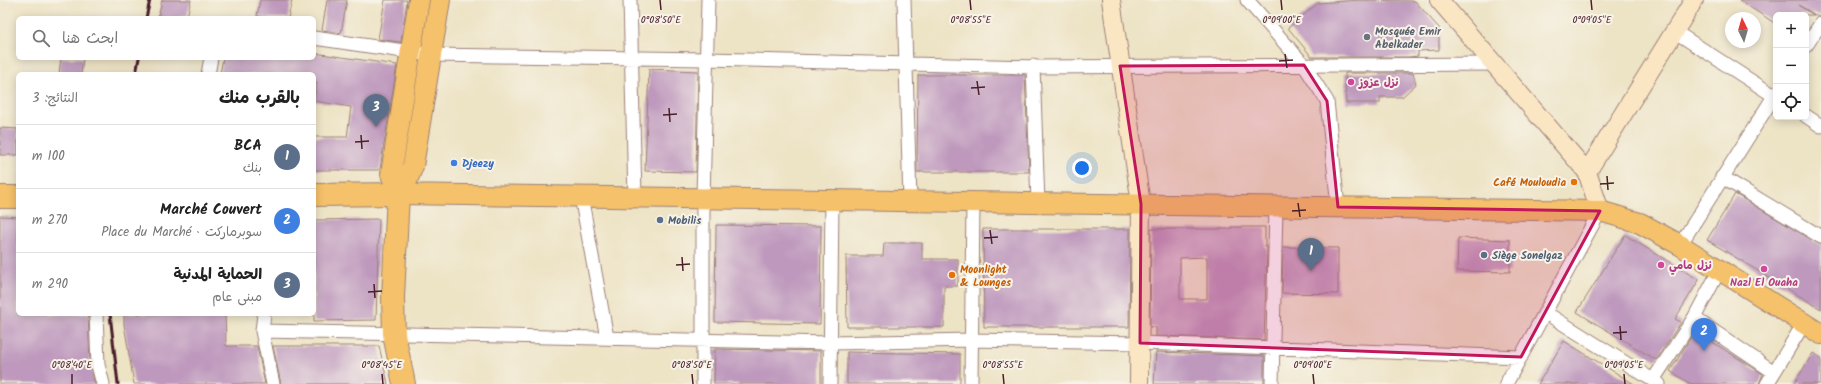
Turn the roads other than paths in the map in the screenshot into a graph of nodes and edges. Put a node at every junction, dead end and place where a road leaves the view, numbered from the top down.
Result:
1 (419, 0) edge
2 (440, 0) edge
3 (630, 0) edge
4 (708, 0) edge
5 (904, 0) edge
6 (1111, 0) edge
7 (1247, 0) edge
8 (1439, 0) edge
9 (1694, 0) edge
10 (1821, 23) edge
11 (1674, 31) junction
12 (316, 38) edge
13 (1809, 41) edge
14 (409, 52) junction
15 (431, 55) junction
16 (631, 57) junction
17 (707, 59) junction
18 (211, 60) edge
19 (907, 63) junction
20 (1494, 64) junction
21 (1304, 65) junction
22 (1034, 66) junction
23 (1120, 66) junction
24 (208, 72) edge
25 (1773, 94) edge
26 (1773, 98) edge
27 (1809, 118) edge
28 (1821, 126) edge
29 (1588, 172) junction
30 (1722, 177) junction
31 (398, 194) junction
32 (316, 195) edge
33 (581, 196) junction
34 (0, 197) edge
35 (16, 197) edge
36 (635, 197) junction
37 (703, 198) junction
38 (832, 200) junction
39 (910, 201) junction
40 (973, 202) junction
41 (1038, 203) junction
42 (1141, 204) junction
43 (1276, 206) junction
44 (1338, 207) junction
45 (1600, 211) junction
46 (1821, 236) edge
47 (1680, 244) junction
48 (1720, 269) junction
49 (1546, 313) junction
50 (96, 316) edge
51 (264, 316) edge
52 (1694, 318) junction
53 (1804, 323) junction
54 (262, 331) junction
55 (394, 334) junction
56 (1821, 334) edge
57 (607, 338) junction
58 (703, 340) junction
59 (972, 340) junction
60 (831, 343) junction
61 (1140, 343) junction
62 (1272, 348) junction
63 (1521, 357) junction
64 (1774, 372) junction
65 (1656, 382) edge
66 (103, 384) edge
67 (273, 384) edge
68 (404, 384) edge
69 (703, 384) edge
70 (830, 384) edge
71 (971, 384) edge
72 (1139, 384) edge
73 (1272, 384) edge
74 (1506, 384) edge
75 (1767, 384) edge

1 - 14 main road
2 - 15 main road
3 - 16 street
4 - 17 street
5 - 19 street
6 - 23 main road
7 - 21 street
8 - 20 main road
9 - 11 main road
10 - 13 street
11 - 25 street
11 - 29 main road
12 - 14 street
14 - 15 street
14 - 31 main road
15 - 16 street
15 - 31 main road
16 - 17 street
16 - 36 street
17 - 19 street
17 - 37 street
18 - 24 street
19 - 22 street
19 - 39 street
20 - 21 street
20 - 29 main road
21 - 23 street
21 - 44 street
22 - 23 street
22 - 41 street
23 - 42 main road
26 - 30 street
27 - 28 street
29 - 45 main road
30 - 46 street
30 - 47 street
31 - 32 highway
31 - 33 main road
31 - 55 highway
33 - 36 main road
33 - 57 street
34 - 35 highway
36 - 37 main road
37 - 38 main road
37 - 58 street
38 - 39 main road
38 - 60 street
39 - 40 main road
40 - 41 main road
40 - 59 street
41 - 42 main road
42 - 43 main road
42 - 61 main road
43 - 44 main road
43 - 62 street
44 - 45 main road
45 - 47 main road
45 - 49 street
47 - 48 main road
48 - 52 street
48 - 53 main road
49 - 63 street
49 - 65 street
50 - 66 street
51 - 54 street
52 - 64 street
52 - 65 street
53 - 56 main road
53 - 64 street
54 - 55 street
54 - 67 street
55 - 57 street
55 - 68 highway
57 - 58 street
58 - 60 street
58 - 69 street
59 - 60 street
59 - 61 street
59 - 71 street
60 - 70 street
61 - 62 street
61 - 72 main road
62 - 63 street
62 - 73 street
63 - 74 street
64 - 75 street

